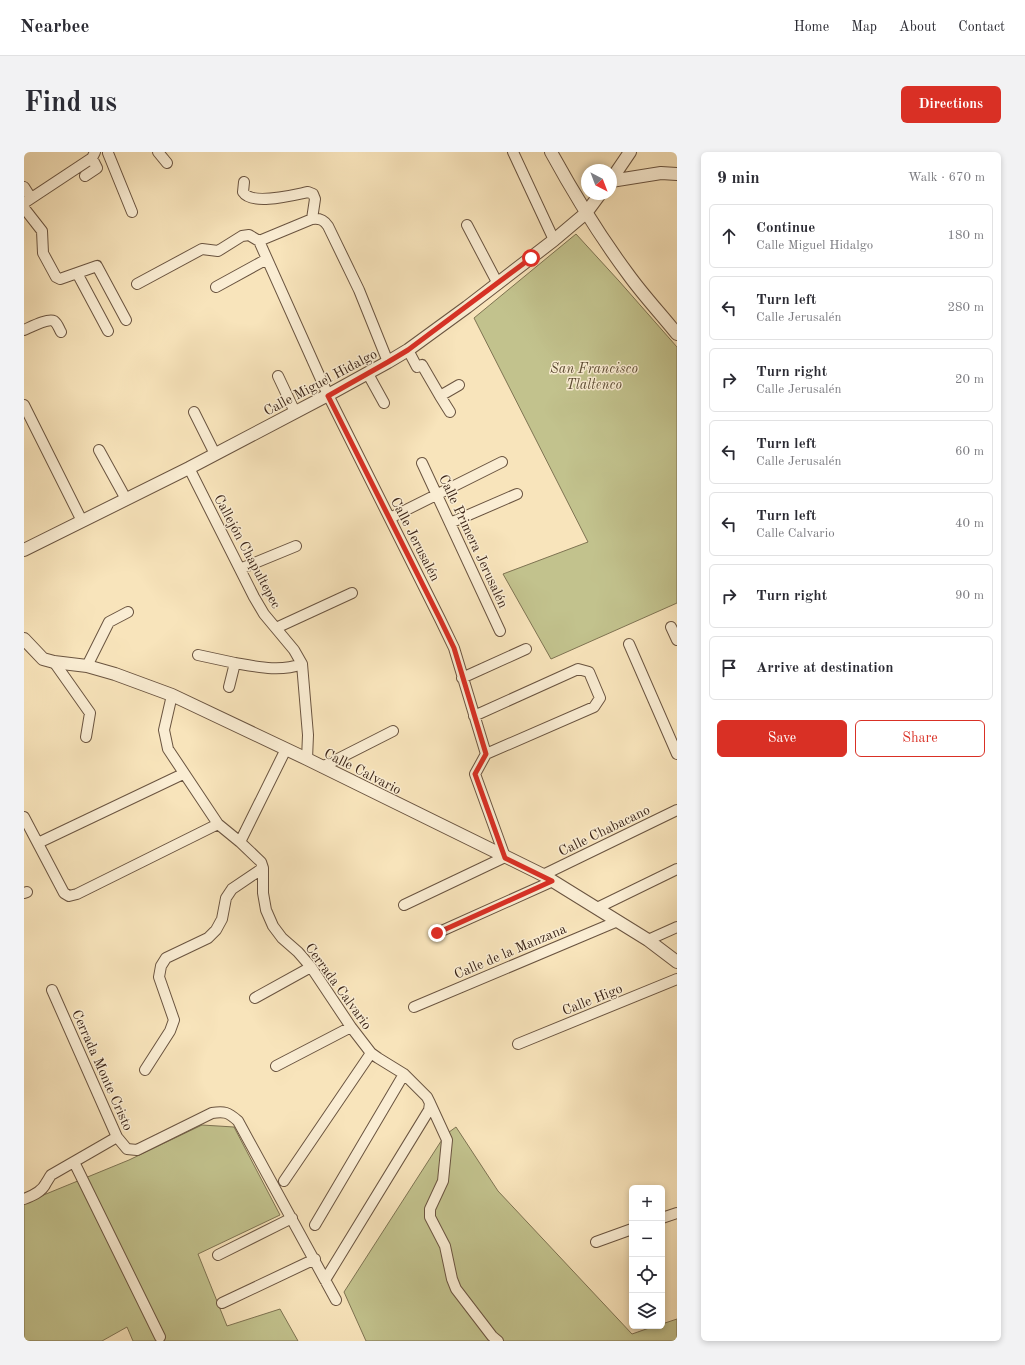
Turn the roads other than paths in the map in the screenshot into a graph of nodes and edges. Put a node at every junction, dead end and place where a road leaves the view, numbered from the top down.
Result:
1 (158, 152) edge
2 (512, 152) edge
3 (551, 152) edge
4 (630, 152) edge
5 (110, 153) edge
6 (94, 154) edge
7 (167, 163) dead end
8 (617, 171) edge
9 (677, 174) edge
10 (85, 176) dead end
11 (617, 179) edge
12 (244, 182) dead end
13 (24, 187) edge
14 (28, 200) edge
15 (596, 200) edge
16 (24, 208) edge
17 (132, 212) dead end
18 (586, 213) junction
19 (312, 219) junction
20 (467, 225) dead end
21 (554, 240) junction
22 (259, 241) junction
23 (267, 259) junction
24 (77, 272) junction
25 (136, 284) dead end
26 (498, 284) junction
27 (216, 287) dead end
28 (126, 320) dead end
29 (24, 330) edge
30 (108, 331) dead end
31 (61, 332) dead end
32 (677, 334) edge
33 (408, 350) junction
34 (388, 362) junction
35 (368, 374) junction
36 (278, 376) dead end
37 (459, 385) dead end
38 (328, 396) junction
39 (440, 396) junction
40 (384, 403) dead end
41 (24, 405) edge
42 (194, 412) dead end
43 (295, 412) junction
44 (450, 412) dead end
45 (99, 450) dead end
46 (215, 454) junction
47 (502, 462) dead end
48 (422, 463) dead end
49 (189, 468) junction
50 (436, 494) junction
51 (517, 494) dead end
52 (126, 500) junction
53 (390, 518) junction
54 (82, 521) junction
55 (450, 523) junction
56 (296, 546) dead end
57 (24, 550) edge
58 (240, 569) junction
59 (352, 593) dead end
60 (128, 612) dead end
61 (671, 627) dead end
62 (276, 628) junction
63 (500, 631) dead end
64 (24, 639) edge
65 (677, 640) edge
66 (629, 644) dead end
67 (526, 649) dead end
68 (198, 655) dead end
69 (54, 662) junction
70 (235, 663) junction
71 (302, 664) junction
72 (87, 666) junction
73 (462, 678) junction
74 (229, 687) dead end
75 (172, 695) junction
76 (474, 716) junction
77 (393, 730) dead end
78 (86, 737) dead end
79 (286, 749) junction
80 (486, 754) junction
81 (677, 754) edge
82 (307, 759) junction
83 (322, 767) junction
84 (183, 774) junction
85 (677, 810) edge
86 (24, 816) edge
87 (218, 824) junction
88 (240, 842) junction
89 (38, 843) junction
90 (505, 858) junction
91 (263, 868) junction
92 (677, 869) edge
93 (548, 878) junction
94 (404, 905) dead end
95 (597, 908) junction
96 (618, 921) junction
97 (677, 927) edge
98 (437, 933) dead end
99 (648, 940) junction
100 (677, 962) edge
101 (311, 967) junction
102 (677, 979) edge
103 (52, 990) dead end
104 (255, 998) dead end
105 (414, 1007) dead end
106 (351, 1027) junction
107 (518, 1044) dead end
108 (371, 1053) junction
109 (276, 1066) dead end
110 (145, 1070) dead end
111 (404, 1074) junction
112 (430, 1103) junction
113 (118, 1137) junction
114 (74, 1162) junction
115 (284, 1180) dead end
116 (25, 1196) edge
117 (677, 1213) edge
118 (665, 1217) edge
119 (292, 1218) junction
120 (315, 1225) dead end
121 (629, 1230) edge
122 (596, 1242) dead end
123 (218, 1255) dead end
124 (315, 1259) junction
125 (326, 1280) junction
126 (336, 1300) dead end
127 (222, 1303) dead end
128 (160, 1337) dead end
129 (498, 1341) edge

1 - 7 street
2 - 21 street
3 - 18 street
4 - 8 street
5 - 6 street
5 - 17 street
6 - 10 street
6 - 14 street
9 - 11 street
12 - 19 street
13 - 14 street
15 - 18 street, Calle Miguel Hidalgo
16 - 24 street
18 - 21 street, Calle Miguel Hidalgo
18 - 32 street
19 - 22 street
19 - 34 street
20 - 26 street
21 - 26 street, Calle Miguel Hidalgo
22 - 23 street, Calle Jerusalén
22 - 25 street
23 - 27 street
23 - 38 street, Calle Jerusalén
24 - 28 street
24 - 30 street
26 - 33 street, Calle Miguel Hidalgo
29 - 31 street
33 - 34 street, Calle Miguel Hidalgo
33 - 39 street
34 - 35 street, Calle Miguel Hidalgo
35 - 38 street, Calle Miguel Hidalgo
35 - 40 street
36 - 43 street
37 - 39 street
38 - 43 street, Calle Miguel Hidalgo
38 - 53 street, Calle Jerusalén
39 - 44 street
41 - 54 street
42 - 46 street
43 - 46 street, Calle Miguel Hidalgo
45 - 52 street
46 - 49 street, Calle Miguel Hidalgo
47 - 50 street
48 - 50 street, Calle Primera Jerusalén
49 - 52 street, Calle Miguel Hidalgo
49 - 58 street, Callejón Chapultepec
50 - 53 street
50 - 55 street, Calle Primera Jerusalén
51 - 55 street
52 - 54 street, Calle Miguel Hidalgo
53 - 73 street, Calle Jerusalén
54 - 57 street, Calle Miguel Hidalgo
55 - 63 street, Calle Primera Jerusalén
56 - 58 street
58 - 62 street, Callejón Chapultepec
59 - 62 street
60 - 72 street
61 - 65 street
62 - 71 street, Callejón Chapultepec
64 - 69 street, Calle Calvario
66 - 81 street
67 - 73 street
68 - 70 street
69 - 72 street, Calle Calvario
69 - 78 street
70 - 71 street
70 - 74 street
71 - 82 street, Callejón Chapultepec
72 - 75 street, Calle Calvario
73 - 76 street, Calle Jerusalén
75 - 79 street, Calle Calvario
75 - 84 street
76 - 80 street, Calle Jerusalén
76 - 80 street
77 - 83 street
79 - 82 street, Calle Calvario
79 - 88 street
80 - 90 street
82 - 83 street, Calle Calvario
83 - 90 street, Calle Calvario
84 - 87 street
84 - 89 street
85 - 93 street, Calle Chabacano
86 - 89 street
87 - 88 street
87 - 89 street
88 - 91 street
90 - 93 street, Calle Calvario
90 - 94 street
91 - 101 street, Cerrada Calvario
91 - 110 street
92 - 95 street
93 - 95 street, Calle Calvario
93 - 98 street, Calle Chabacano
95 - 96 street, Calle Calvario
96 - 99 street, Calle Calvario
96 - 105 street, Calle de la Manzana
97 - 99 street
99 - 100 street, Calle Calvario
101 - 104 street
101 - 106 street, Cerrada Calvario
102 - 107 street, Calle Higo
103 - 113 street, Cerrada Monte Cristo
106 - 108 street, Cerrada Calvario
106 - 109 street
108 - 111 street, Cerrada Calvario
108 - 115 street
111 - 112 street, Cerrada Calvario
111 - 120 street
112 - 125 street
112 - 129 street, Cerrada Calvario
113 - 114 street
113 - 119 street, Cerrada Monte Cristo
114 - 116 street
114 - 128 street
117 - 118 street
119 - 123 street
119 - 124 street
121 - 122 street
124 - 125 street
124 - 127 street
125 - 126 street

